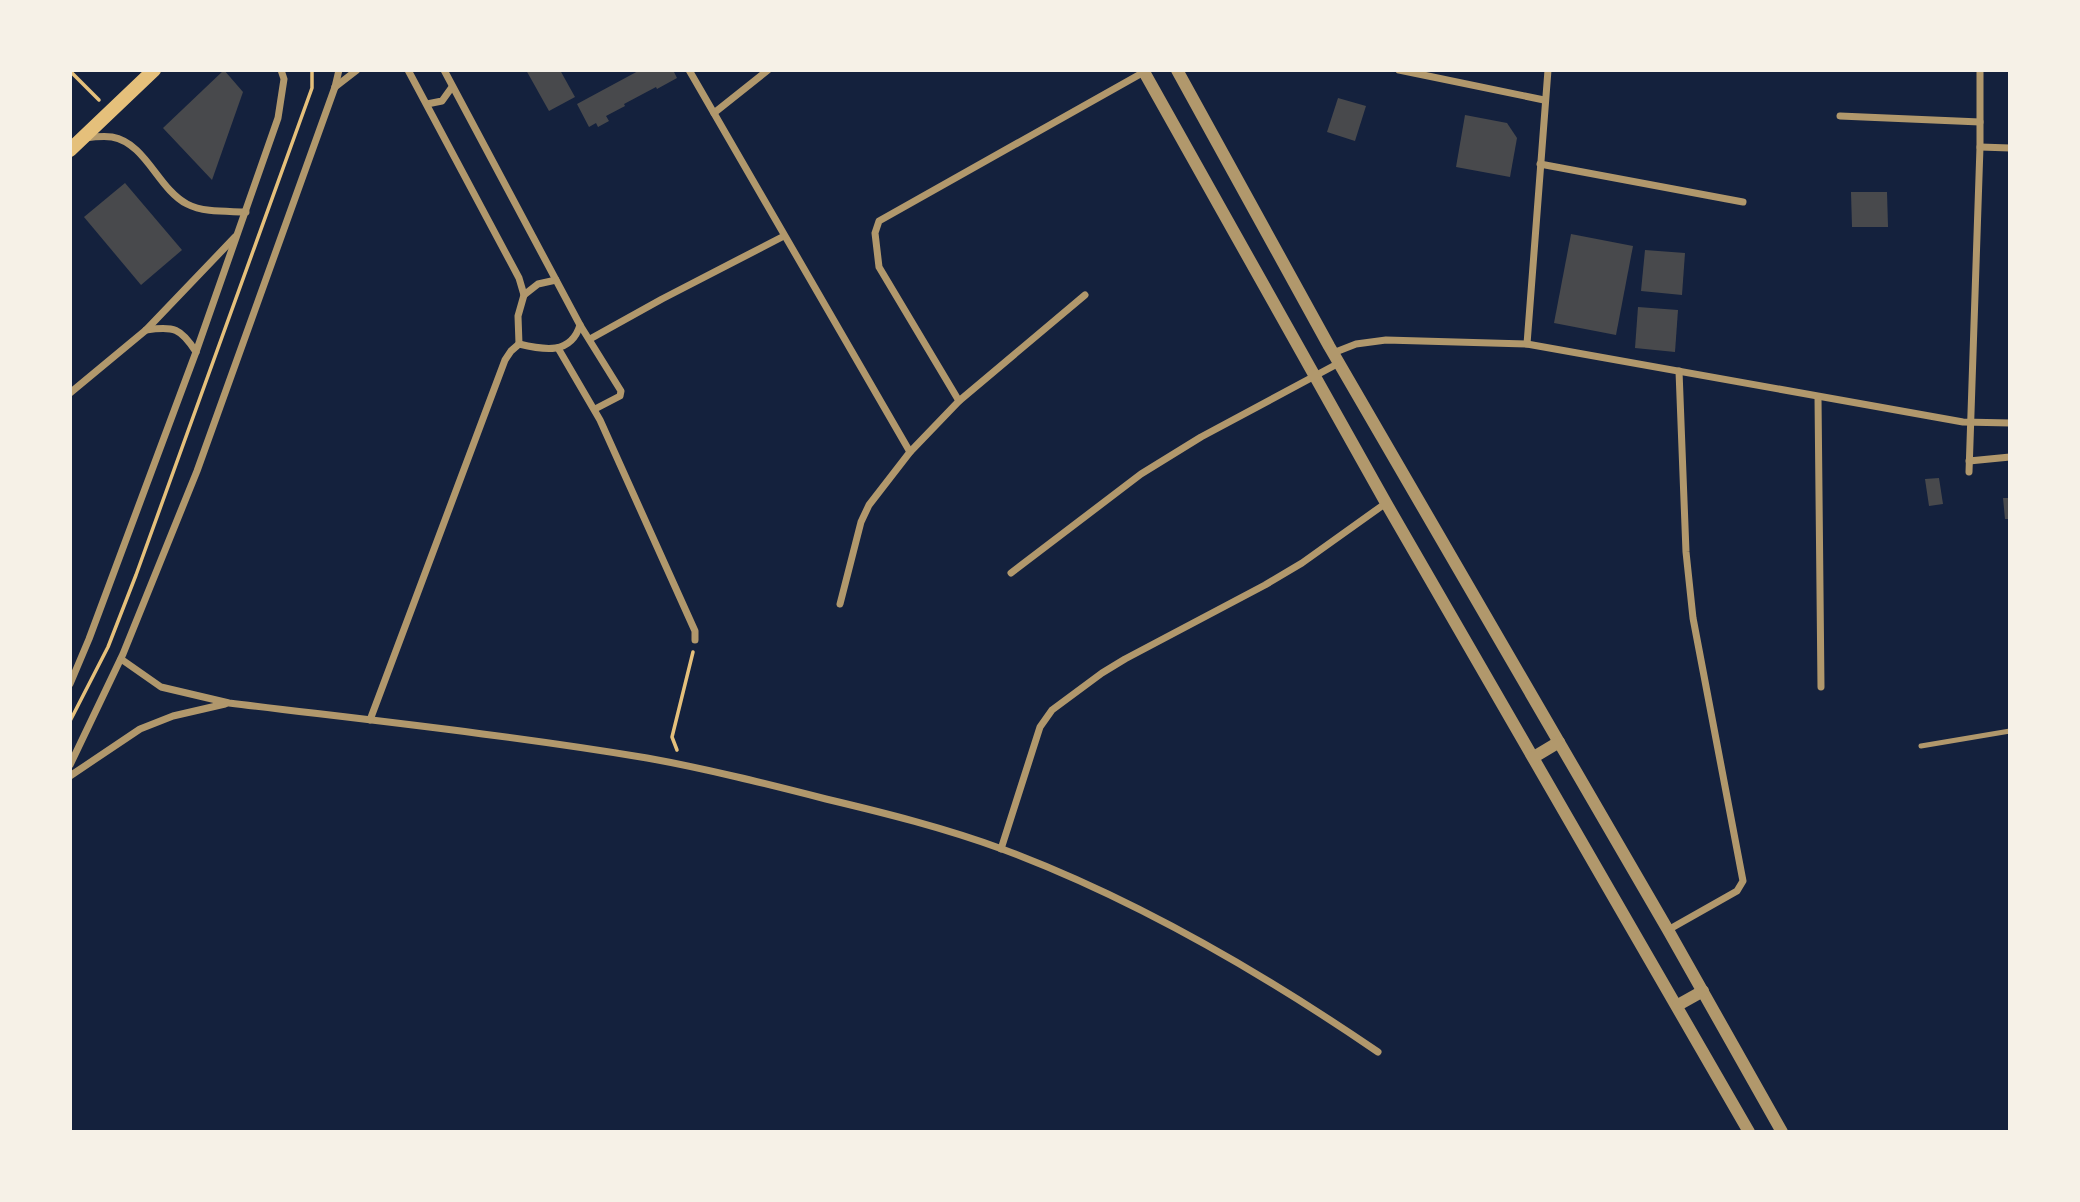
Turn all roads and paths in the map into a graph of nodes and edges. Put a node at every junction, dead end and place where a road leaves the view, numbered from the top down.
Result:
1 (154, 70) edge
2 (281, 70) edge
3 (312, 70) edge
4 (339, 70) edge
5 (357, 70) edge
6 (444, 70) edge
7 (689, 70) edge
8 (768, 70) edge
9 (1177, 70) edge
10 (1399, 70) edge
11 (1548, 70) edge
12 (1980, 70) edge
13 (70, 71) edge
14 (409, 71) edge
15 (1145, 71) edge
16 (335, 87) junction
17 (452, 87) junction
18 (1544, 100) junction
19 (427, 104) junction
20 (112, 111) junction
21 (714, 113) junction
22 (1840, 117) dead end
23 (1980, 122) junction
24 (84, 138) junction
25 (1980, 147) junction
26 (2010, 148) edge
27 (70, 150) edge
28 (1540, 164) junction
29 (274, 195) junction
30 (251, 196) junction
31 (1743, 202) dead end
32 (246, 212) junction
33 (237, 234) junction
34 (784, 236) junction
35 (556, 280) junction
36 (524, 295) junction
37 (1085, 295) dead end
38 (580, 325) junction
39 (146, 330) junction
40 (590, 339) junction
41 (519, 344) junction
42 (1527, 344) junction
43 (558, 348) junction
44 (196, 352) junction
45 (1336, 358) junction
46 (1679, 371) junction
47 (1315, 376) junction
48 (70, 393) edge
49 (1818, 397) junction
50 (959, 401) junction
51 (595, 409) junction
52 (1970, 422) junction
53 (2010, 424) edge
54 (910, 452) junction
55 (2010, 457) edge
56 (1969, 461) junction
57 (1969, 472) dead end
58 (1386, 503) junction
59 (1011, 573) dead end
60 (840, 604) dead end
61 (695, 640) joint
62 (121, 659) junction
63 (70, 684) edge
64 (1821, 687) dead end
65 (229, 703) junction
66 (370, 720) junction
67 (70, 721) edge
68 (2010, 731) edge
69 (1559, 742) junction
70 (1921, 746) dead end
71 (1534, 757) junction
72 (70, 765) edge
73 (687, 766) junction
74 (70, 776) edge
75 (1001, 849) junction
76 (1668, 930) junction
77 (1703, 991) junction
78 (1678, 1005) junction
79 (1378, 1052) dead end
80 (1749, 1132) edge
81 (1782, 1132) edge

1 - 20 main road
2 - 30 street
3 - 29 path
4 - 16 street
5 - 16 street
6 - 17 street
7 - 21 street
8 - 21 street
9 - 45 street
10 - 18 street
11 - 18 street
12 - 23 street
13 - 20 path
14 - 19 street
15 - 47 street
15 - 50 street
16 - 62 street
17 - 19 street
17 - 35 street
18 - 28 street
19 - 36 street
20 - 24 main road
21 - 34 street
22 - 23 street
23 - 25 street
24 - 27 main road
24 - 32 street
25 - 26 street
25 - 52 street
28 - 31 street
28 - 42 street
29 - 30 path
29 - 67 path
30 - 32 street
32 - 33 street
33 - 39 street
33 - 44 street
34 - 40 street
34 - 54 street
35 - 36 street
35 - 38 street
36 - 41 street
37 - 50 street
38 - 40 street
38 - 43 street
39 - 44 street
39 - 48 street
40 - 51 street
41 - 43 street
41 - 66 street
42 - 45 street
42 - 46 street
43 - 51 street
44 - 63 street
45 - 47 street
45 - 69 street
46 - 49 street
46 - 76 street
47 - 58 street
47 - 59 street
49 - 52 street
49 - 64 street
50 - 54 street
51 - 61 street
52 - 53 street
52 - 56 street
54 - 60 street
55 - 56 street
56 - 57 street
58 - 71 street
58 - 75 street
61 - 73 path
62 - 65 street
62 - 72 street
65 - 66 street
65 - 74 street
66 - 73 street
68 - 70 lane
69 - 71 street
69 - 76 street
71 - 78 street
73 - 75 street
75 - 79 street
76 - 77 street
77 - 78 street
77 - 81 street
78 - 80 street

